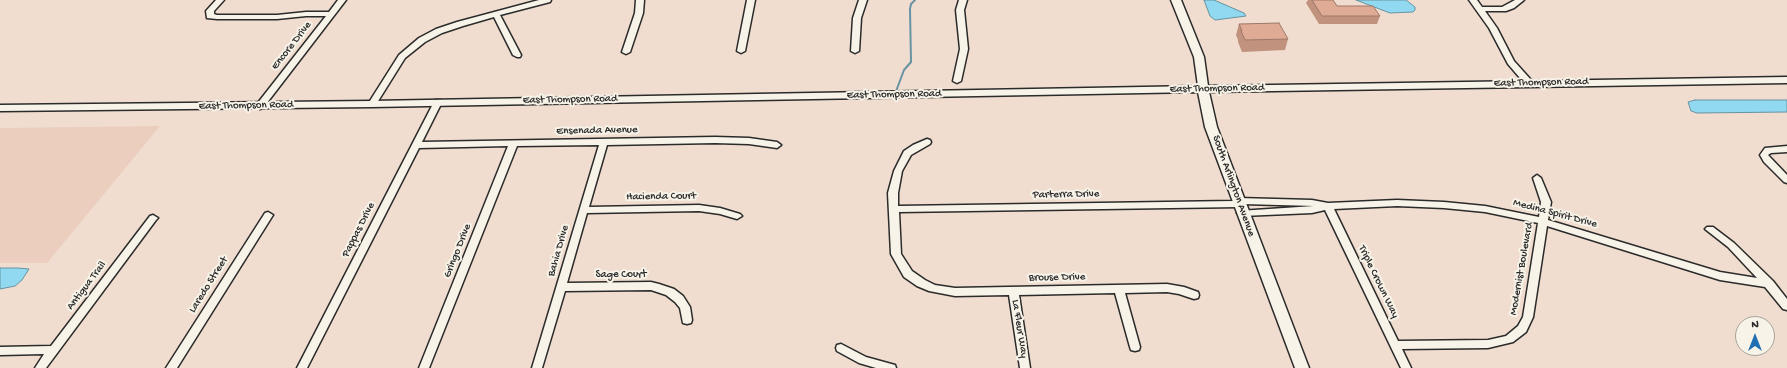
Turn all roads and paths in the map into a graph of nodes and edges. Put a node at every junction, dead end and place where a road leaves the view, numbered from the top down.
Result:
1 (220, 0) edge
2 (342, 0) edge
3 (547, 0) edge
4 (640, 0) edge
5 (751, 0) edge
6 (863, 0) edge
7 (963, 0) edge
8 (1176, 0) edge
9 (1473, 0) edge
10 (1520, 0) edge
11 (1481, 9) junction
12 (331, 14) junction
13 (496, 14) junction
14 (855, 50) dead end
15 (741, 51) dead end
16 (626, 52) dead end
17 (517, 54) dead end
18 (1787, 80) edge
19 (956, 81) dead end
20 (1529, 83) junction
21 (1203, 89) junction
22 (438, 102) junction
23 (372, 104) junction
24 (260, 106) junction
25 (0, 108) edge
26 (604, 142) junction
27 (927, 142) dead end
28 (514, 143) junction
29 (416, 145) junction
30 (777, 145) dead end
31 (1787, 149) edge
32 (1537, 178) dead end
33 (1787, 180) edge
34 (1240, 206) junction
35 (1328, 206) junction
36 (894, 209) junction
37 (584, 210) junction
38 (268, 215) dead end
39 (737, 216) dead end
40 (153, 218) dead end
41 (1543, 221) junction
42 (1710, 229) dead end
43 (1769, 284) junction
44 (561, 288) junction
45 (1119, 288) junction
46 (1013, 290) junction
47 (1194, 295) dead end
48 (1787, 306) edge
49 (687, 320) dead end
50 (1395, 345) junction
51 (1135, 347) dead end
52 (841, 348) dead end
53 (54, 350) junction
54 (0, 351) edge
55 (40, 368) edge
56 (171, 368) edge
57 (302, 368) edge
58 (424, 368) edge
59 (537, 368) edge
60 (891, 368) edge
61 (1025, 368) edge
62 (1302, 368) edge
63 (1406, 368) edge

1 - 12 street
2 - 12 street, Encore Drive
3 - 13 street
4 - 16 street
5 - 15 street
6 - 14 street
7 - 19 street
8 - 21 main road, South Arlington Avenue
9 - 11 street
10 - 11 street
11 - 20 street
12 - 24 street, Encore Drive
13 - 17 street
13 - 23 street
18 - 20 main road, East Thompson Road
20 - 21 main road, East Thompson Road
21 - 22 main road, East Thompson Road
21 - 34 main road, South Arlington Avenue
22 - 23 main road, East Thompson Road
22 - 29 street, Pappas Drive
23 - 24 main road, East Thompson Road
24 - 25 main road, East Thompson Road
26 - 28 street, Ensenada Avenue
26 - 30 street, Ensenada Avenue
26 - 37 street, Bahia Drive
27 - 36 street
28 - 29 street, Ensenada Avenue
28 - 58 street, Gringo Drive
29 - 57 street, Pappas Drive
31 - 33 street
32 - 41 street, Modernist Boulevard
34 - 35 street, Medina Spirit Drive
34 - 36 street, Parterra Drive
34 - 62 main road, South Arlington Avenue
35 - 41 street, Medina Spirit Drive
35 - 50 street, Triple Crown Way
36 - 46 street, Brouse Drive
37 - 39 street, Hacienda Court
37 - 44 street, Bahia Drive
38 - 56 street, Laredo Street
40 - 53 street, Antigua Trail
41 - 43 street, Medina Spirit Drive
41 - 50 street, Modernist Boulevard
42 - 43 street
43 - 48 street
44 - 49 street, Sage Court
44 - 59 street, Bahia Drive
45 - 46 street, Brouse Drive
45 - 47 street, Brouse Drive
45 - 51 street
46 - 61 street, La Fleur Way
50 - 63 street, Triple Crown Way
52 - 60 street
53 - 54 street
53 - 55 street, Antigua Trail

